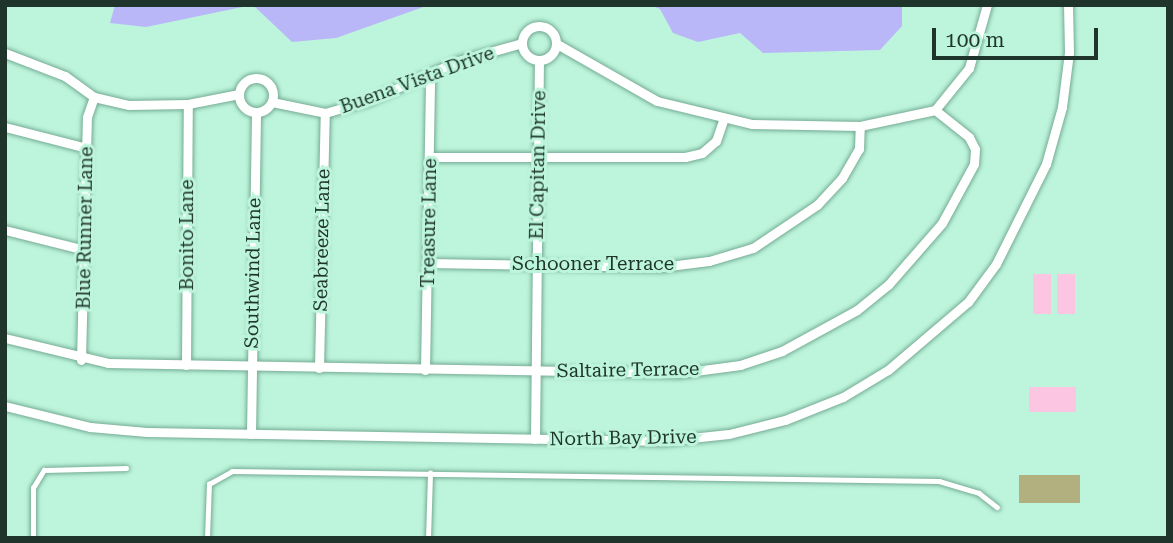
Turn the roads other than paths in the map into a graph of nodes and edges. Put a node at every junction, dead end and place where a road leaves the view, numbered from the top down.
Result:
1 (988, 5) edge
2 (1068, 5) edge
3 (522, 43) junction
4 (557, 44) junction
5 (5, 53) edge
6 (539, 60) junction
7 (429, 76) junction
8 (239, 94) junction
9 (94, 97) junction
10 (272, 102) junction
11 (187, 104) junction
12 (935, 110) junction
13 (256, 112) junction
14 (325, 113) junction
15 (724, 118) junction
16 (860, 126) junction
17 (5, 127) edge
18 (87, 148) junction
19 (430, 157) junction
20 (538, 158) junction
21 (5, 230) edge
22 (85, 250) junction
23 (429, 263) junction
24 (536, 265) junction
25 (5, 338) edge
26 (81, 360) junction
27 (186, 365) junction
28 (251, 367) junction
29 (319, 368) junction
30 (425, 370) junction
31 (535, 371) junction
32 (5, 406) edge
33 (251, 433) junction
34 (535, 439) junction
35 (126, 468) dead end
36 (429, 473) junction
37 (997, 507) dead end
38 (33, 538) edge
39 (207, 538) edge
40 (428, 538) edge

1 - 12 street
2 - 34 street, North Bay Drive
3 - 4 street
3 - 6 street
3 - 7 street, Buena Vista Drive
4 - 6 street
4 - 15 street
5 - 9 street
6 - 20 street, El Capitan Drive
7 - 14 street, Buena Vista Drive
7 - 19 street, Treasure Lane
8 - 10 street
8 - 11 street
8 - 13 street
9 - 11 street
9 - 18 street, Blue Runner Lane
10 - 13 street
10 - 14 street, Buena Vista Drive
11 - 27 street, Bonito Lane
12 - 16 street
12 - 31 street, Saltaire Terrace
13 - 28 street, Southwind Lane
14 - 29 street, Seabreeze Lane
15 - 16 street
15 - 20 street
16 - 24 street, Schooner Terrace
17 - 18 street
18 - 22 street, Blue Runner Lane
19 - 20 street
19 - 23 street, Treasure Lane
20 - 24 street, El Capitan Drive
21 - 22 street
22 - 26 street, Blue Runner Lane
23 - 24 street, Schooner Terrace
23 - 30 street, Treasure Lane
24 - 31 street, El Capitan Drive
25 - 26 street, Saltaire Terrace
26 - 27 street, Saltaire Terrace
27 - 28 street, Saltaire Terrace
28 - 29 street, Saltaire Terrace
28 - 33 street, Southwind Lane
29 - 30 street, Saltaire Terrace
30 - 31 street, Saltaire Terrace
31 - 34 street, El Capitan Drive
32 - 33 street, North Bay Drive
33 - 34 street, North Bay Drive
35 - 38 lane
36 - 37 lane
36 - 39 lane
36 - 40 lane

